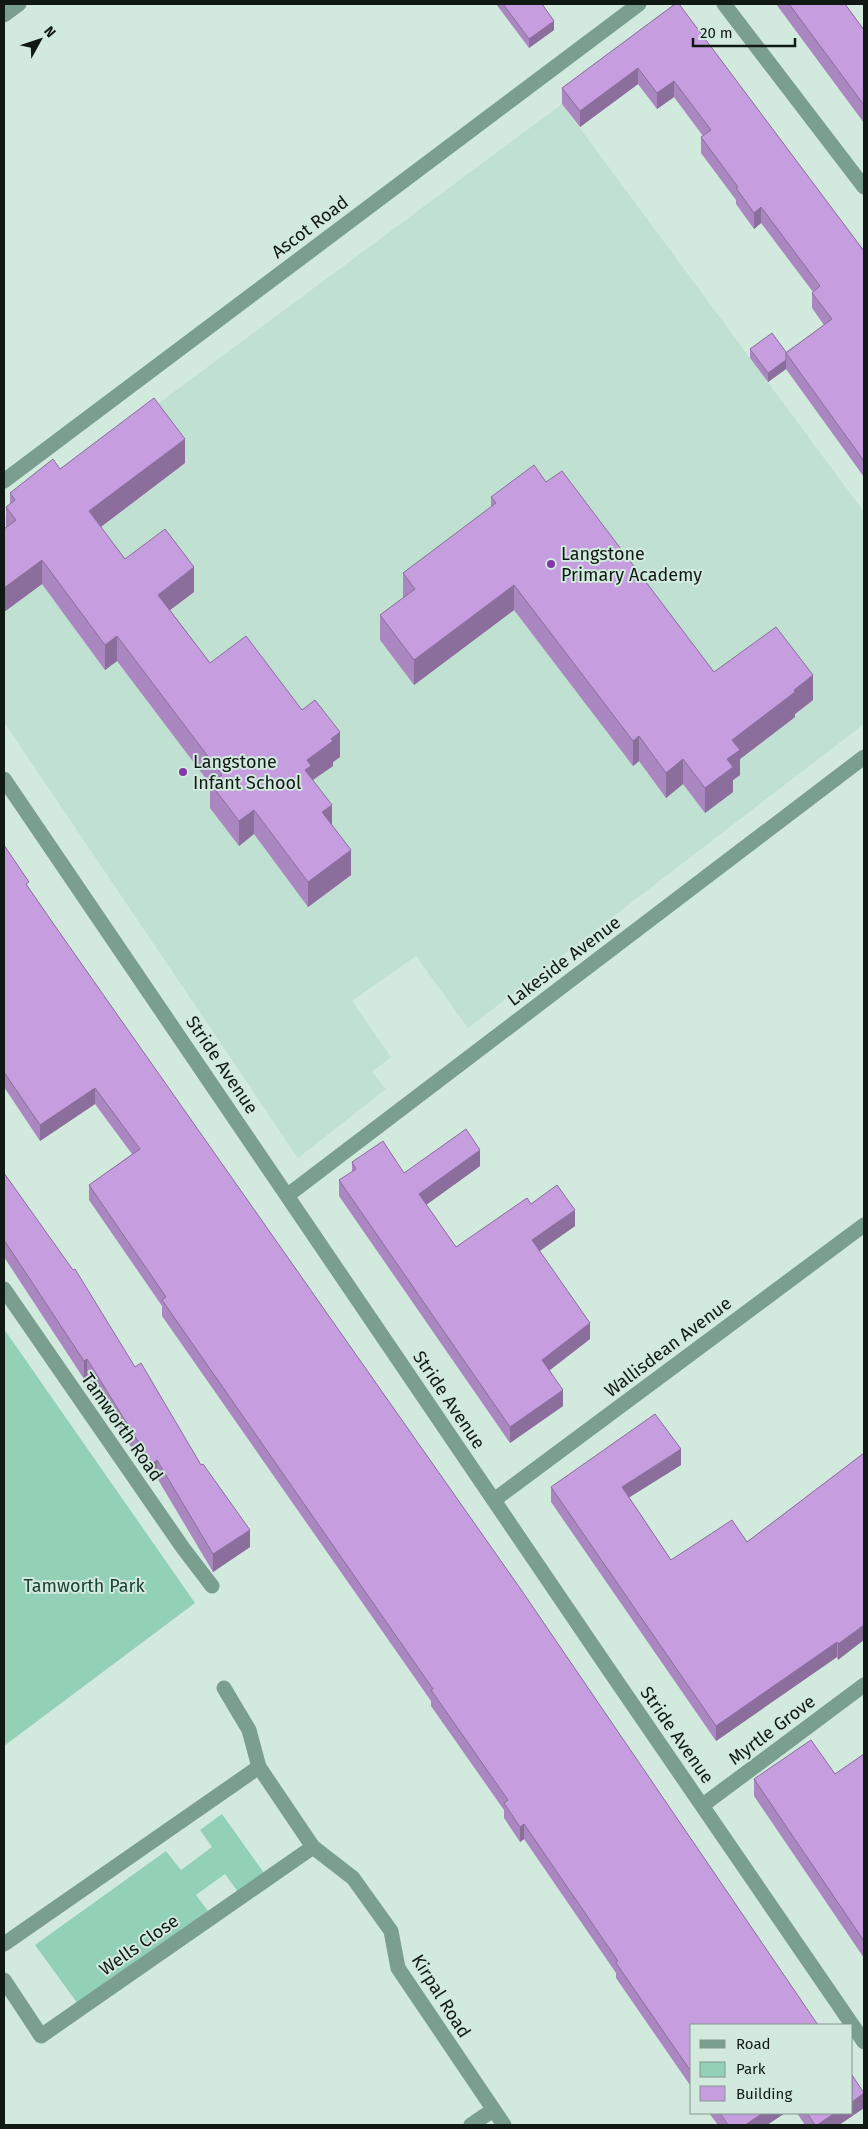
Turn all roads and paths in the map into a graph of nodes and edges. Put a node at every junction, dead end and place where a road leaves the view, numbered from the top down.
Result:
1 (19, 4) edge
2 (639, 4) edge
3 (724, 4) edge
4 (4, 15) edge
5 (864, 186) edge
6 (4, 481) edge
7 (864, 757) edge
8 (4, 779) edge
9 (288, 1195) junction
10 (864, 1225) edge
11 (4, 1289) edge
12 (494, 1500) junction
13 (212, 1586) dead end
14 (864, 1685) edge
15 (224, 1688) dead end
16 (259, 1767) junction
17 (703, 1805) junction
18 (313, 1847) junction
19 (4, 1944) edge
20 (4, 1980) edge
21 (852, 2024) edge
22 (853, 2026) edge
23 (864, 2042) edge
24 (493, 2110) junction
25 (470, 2125) edge
26 (504, 2125) edge

1 - 4 street
2 - 6 street, Ascot Road
3 - 5 street
7 - 9 street, Lakeside Avenue
8 - 9 street, Stride Avenue
9 - 12 street, Stride Avenue
10 - 12 street, Wallisdean Avenue
11 - 13 street, Tamworth Road
12 - 17 street, Stride Avenue
14 - 17 street, Myrtle Grove
15 - 16 street, Kirpal Road
16 - 18 street, Kirpal Road
16 - 19 street
17 - 21 street, Stride Avenue
18 - 20 street, Wells Close
18 - 24 street, Kirpal Road
22 - 23 street, Stride Avenue
24 - 25 street
24 - 26 street, Kirpal Road

